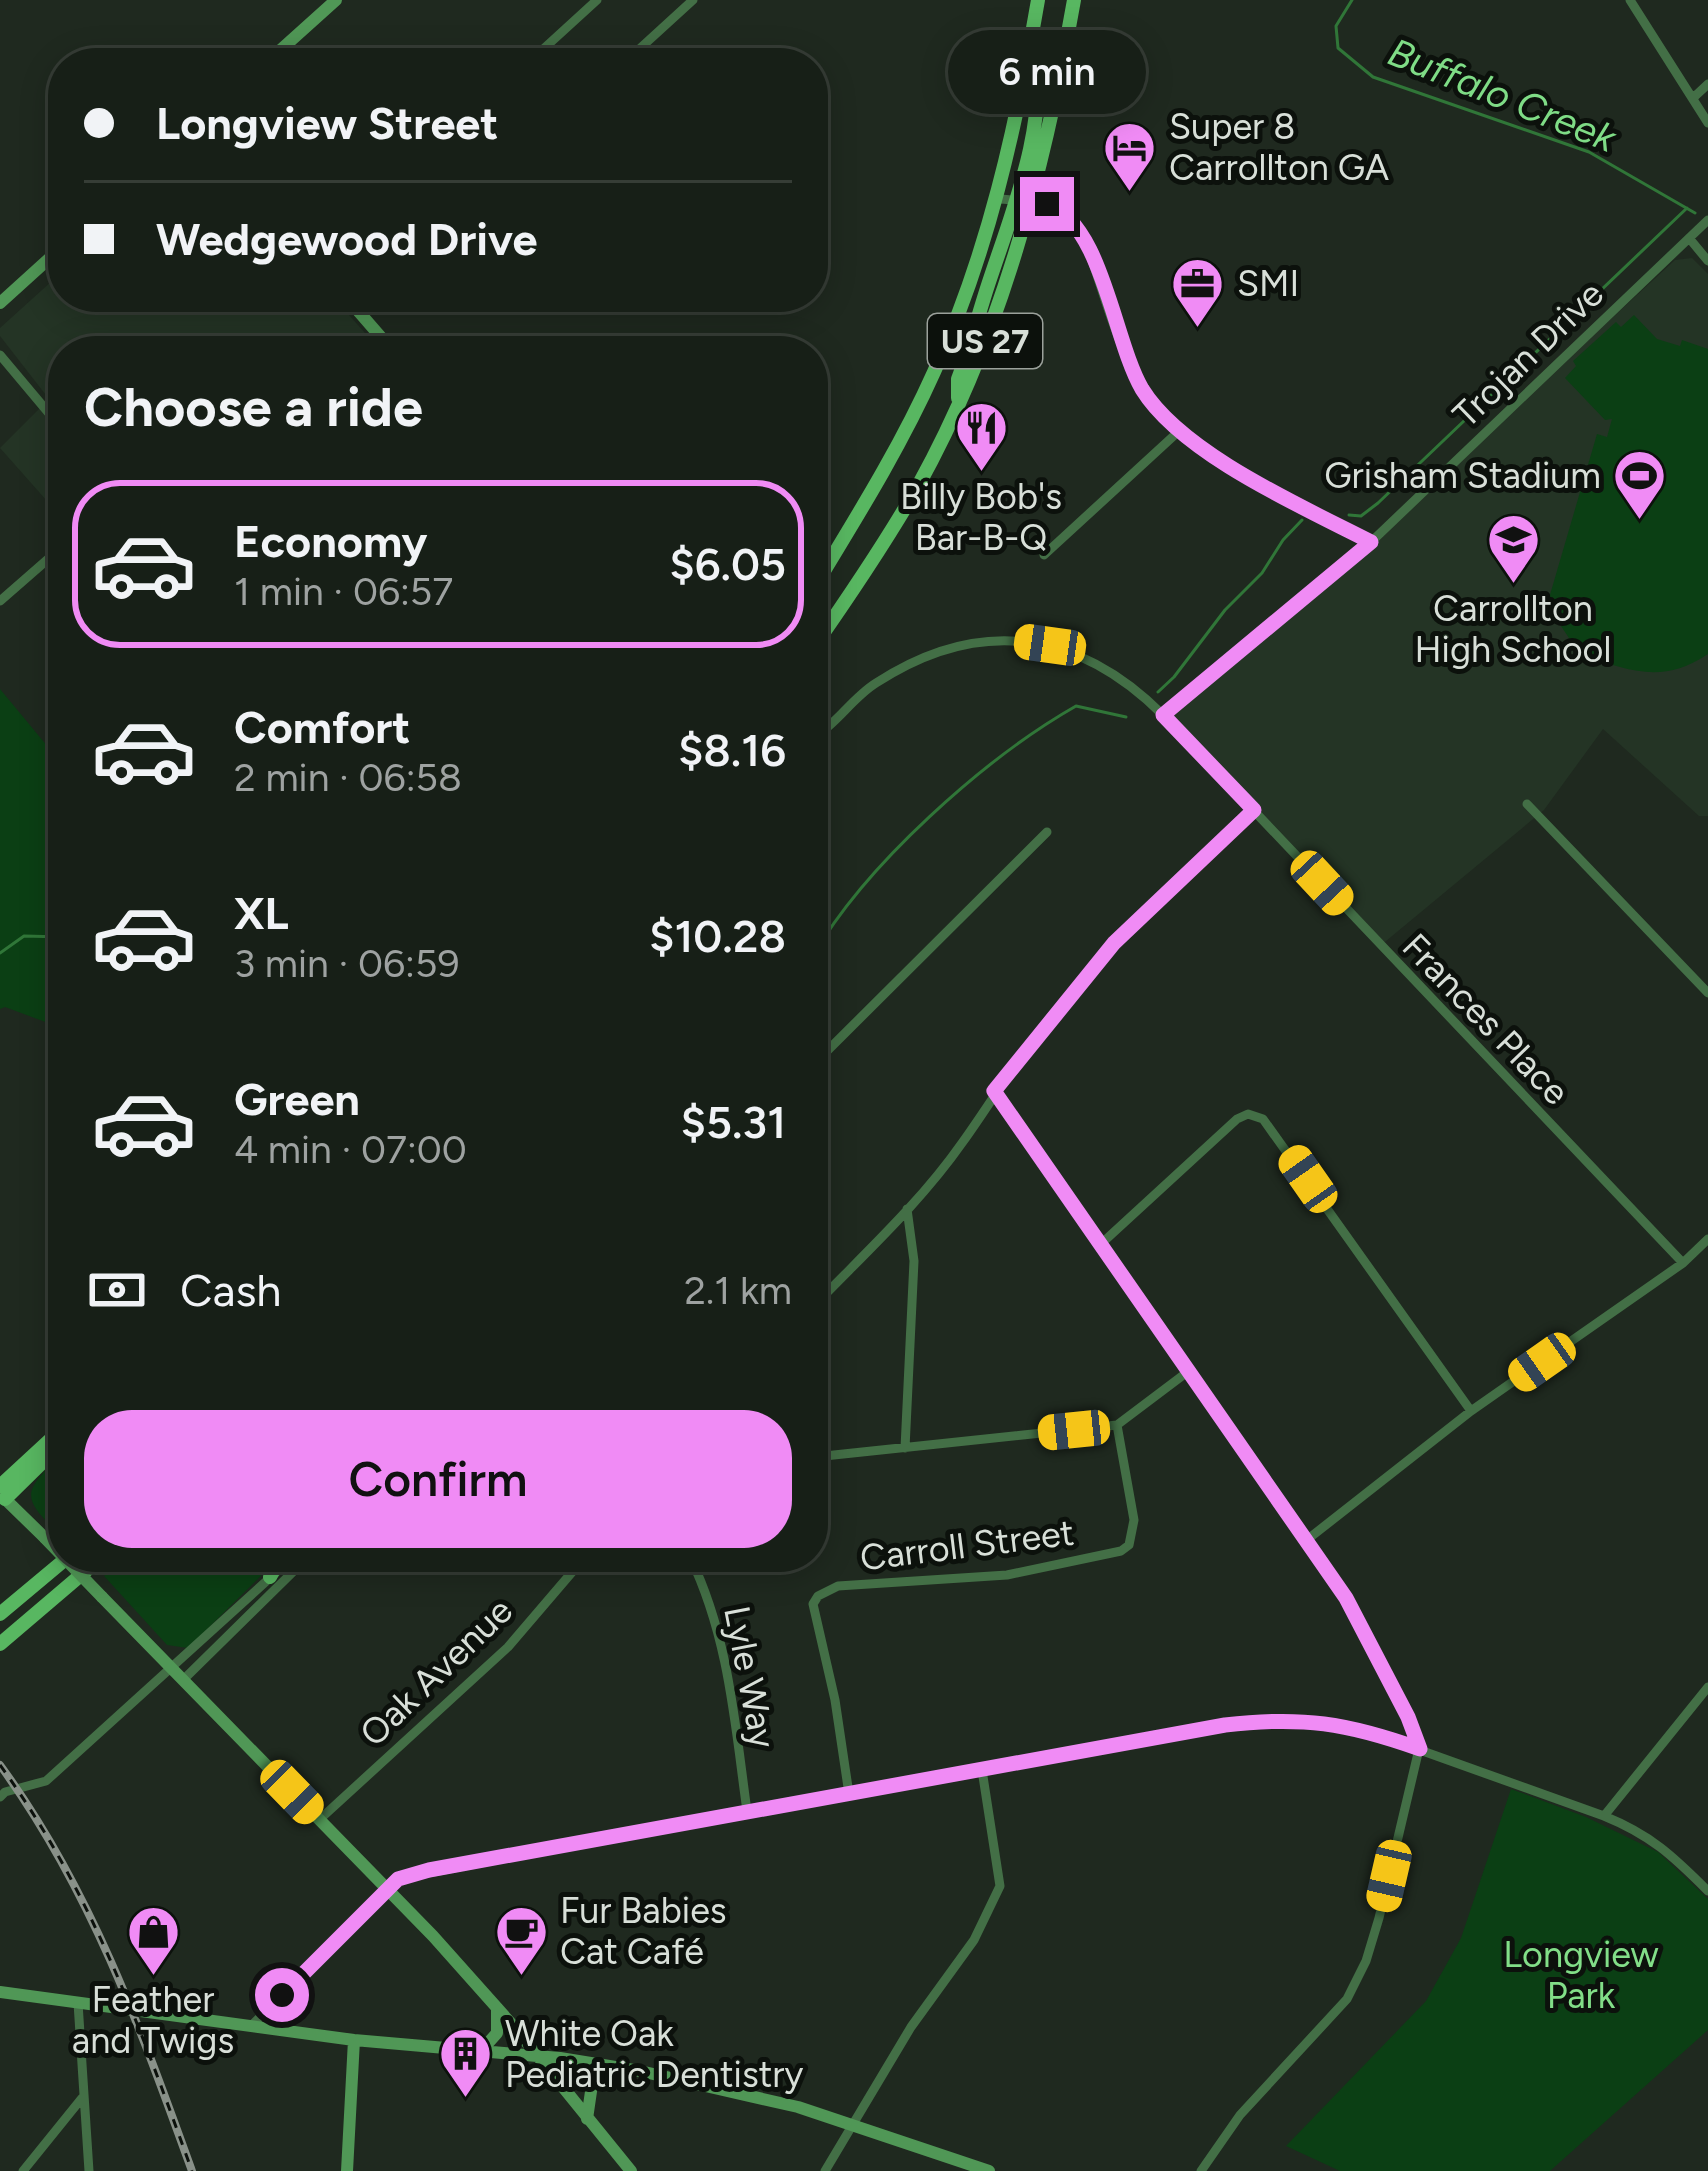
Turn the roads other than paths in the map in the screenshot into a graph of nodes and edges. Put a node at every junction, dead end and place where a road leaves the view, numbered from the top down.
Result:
1 (335, 0) edge
2 (597, 0) edge
3 (692, 0) edge
4 (1038, 0) edge
5 (1074, 0) edge
6 (1630, 0) edge
7 (1031, 42) junction
8 (282, 48) edge
9 (544, 48) edge
10 (640, 48) edge
11 (1708, 84) edge
12 (1693, 98) junction
13 (1708, 124) edge
14 (996, 199) junction
15 (1024, 201) junction
16 (1708, 220) edge
17 (1689, 238) junction
18 (48, 260) edge
19 (1708, 260) edge
20 (0, 303) edge
21 (359, 312) edge
22 (380, 336) edge
23 (0, 355) edge
24 (48, 412) edge
25 (1179, 431) junction
26 (1371, 542) junction
27 (1044, 555) dead end
28 (48, 559) edge
29 (828, 564) edge
30 (0, 601) edge
31 (828, 626) edge
32 (1163, 715) junction
33 (828, 725) edge
34 (1528, 804) dead end
35 (1254, 810) junction
36 (1047, 832) dead end
37 (1708, 993) edge
38 (828, 1050) edge
39 (994, 1091) junction
40 (907, 1209) junction
41 (1708, 1239) edge
42 (1102, 1243) junction
43 (1683, 1263) junction
44 (828, 1291) edge
45 (1190, 1370) junction
46 (1471, 1411) junction
47 (1117, 1425) junction
48 (48, 1444) edge
49 (905, 1448) junction
50 (48, 1455) edge
51 (828, 1456) edge
52 (2, 1493) edge
53 (1308, 1539) junction
54 (48, 1541) edge
55 (50, 1572) edge
56 (78, 1572) edge
57 (84, 1572) edge
58 (273, 1572) edge
59 (276, 1572) edge
60 (293, 1572) edge
61 (572, 1572) edge
62 (696, 1572) edge
63 (270, 1577) junction
64 (0, 1614) edge
65 (0, 1644) edge
66 (172, 1669) junction
67 (183, 1680) junction
68 (1708, 1687) edge
69 (1420, 1749) junction
70 (982, 1770) junction
71 (850, 1794) junction
72 (0, 1798) edge
73 (747, 1811) junction
74 (1604, 1816) junction
75 (319, 1820) junction
76 (387, 1890) junction
77 (1708, 1891) edge
78 (0, 1992) edge
79 (78, 2003) junction
80 (497, 2009) junction
81 (250, 2026) junction
82 (354, 2040) junction
83 (482, 2051) junction
84 (538, 2056) junction
85 (595, 2063) junction
86 (82, 2098) junction
87 (587, 2119) junction
88 (856, 2125) junction
89 (23, 2171) edge
90 (89, 2171) edge
91 (347, 2171) edge
92 (631, 2171) edge
93 (825, 2171) edge
94 (988, 2171) edge
95 (1202, 2171) edge

1 - 8 street
2 - 9 street
3 - 10 street
4 - 7 main road, US 27
5 - 15 main road, US 27
6 - 12 street
7 - 14 main road, US 27
7 - 15 main road
11 - 12 street
12 - 13 street
14 - 15 street
14 - 29 main road, US 27
15 - 25 street
15 - 31 main road, US 27
16 - 17 street, Trojan Drive
17 - 19 street
17 - 26 street, Trojan Drive
18 - 20 street
21 - 22 street
23 - 24 street
25 - 26 street
25 - 27 street
26 - 32 street, Trojan Drive
28 - 30 street
32 - 33 street
32 - 35 street, Frances Place
34 - 37 street
35 - 39 street
35 - 43 street, Frances Place
36 - 38 street
39 - 40 street
39 - 42 street
40 - 44 street
40 - 49 street
41 - 43 street
42 - 45 street
42 - 46 street
43 - 46 street
45 - 47 street
45 - 53 street
46 - 53 street
47 - 49 street
47 - 71 street, Carroll Street
48 - 52 main road
49 - 51 street
50 - 52 main road
52 - 54 street, bridge
53 - 69 street
55 - 64 main road
56 - 66 street, bridge
57 - 65 main road
58 - 63 main road
59 - 63 street
60 - 67 street
61 - 75 street, Oak Avenue
62 - 73 street, Lyle Way
63 - 66 street
66 - 67 street
66 - 72 street
67 - 75 street
68 - 74 street
69 - 70 street
69 - 74 street
69 - 95 street
70 - 71 street
70 - 88 street
71 - 73 street
73 - 76 street
74 - 77 street
75 - 76 street
76 - 80 street
76 - 81 street
78 - 79 street
79 - 81 street
79 - 86 street
80 - 83 street
80 - 84 street
81 - 82 street
82 - 83 street
82 - 91 street
83 - 84 street
84 - 85 street
84 - 87 street
85 - 87 street
85 - 88 street
86 - 89 street
86 - 90 street
87 - 92 street
88 - 93 street
88 - 94 street

